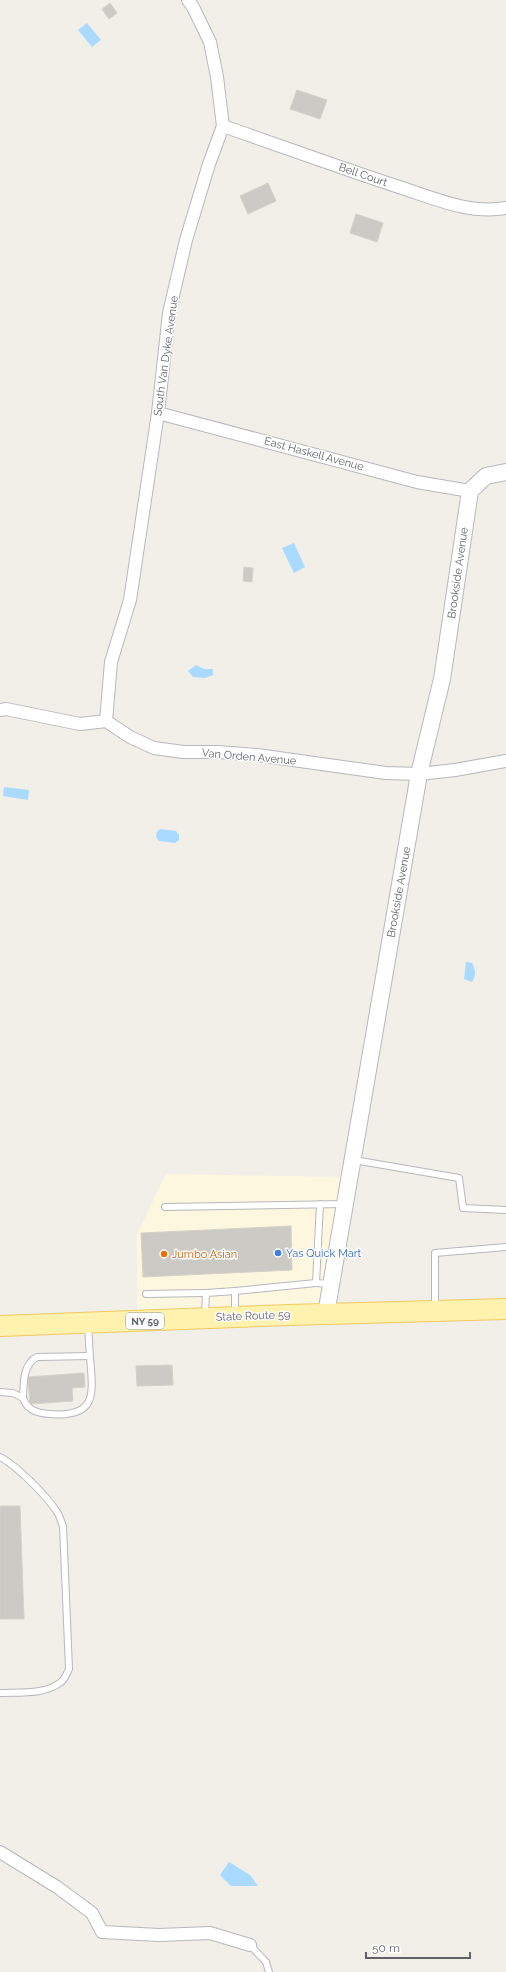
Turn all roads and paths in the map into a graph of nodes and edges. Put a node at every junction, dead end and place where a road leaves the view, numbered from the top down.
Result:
1 (188, 0) edge
2 (223, 126) junction
3 (506, 208) edge
4 (158, 413) junction
5 (506, 472) edge
6 (470, 491) junction
7 (0, 710) edge
8 (106, 722) junction
9 (506, 761) edge
10 (419, 774) junction
11 (352, 1160) junction
12 (320, 1204) junction
13 (345, 1204) junction
14 (165, 1207) dead end
15 (506, 1210) edge
16 (506, 1246) edge
17 (323, 1284) junction
18 (235, 1291) junction
19 (206, 1292) junction
20 (146, 1294) dead end
21 (506, 1309) edge
22 (435, 1311) junction
23 (326, 1314) junction
24 (235, 1317) junction
25 (205, 1318) junction
26 (88, 1323) junction
27 (0, 1326) edge
28 (90, 1356) junction
29 (0, 1392) edge
30 (23, 1398) junction
31 (0, 1457) edge
32 (0, 1693) edge
33 (0, 1852) edge
34 (250, 1945) joint
35 (269, 1972) edge

1 - 2 street, South Van Dyke Avenue
2 - 3 street, Bell Court
2 - 4 street, South Van Dyke Avenue
4 - 6 street, East Haskell Avenue
4 - 8 street, South Van Dyke Avenue
5 - 6 street
6 - 10 street, Brookside Avenue
7 - 8 street
8 - 10 street, Van Orden Avenue
9 - 10 street, Van Orden Avenue
10 - 11 street, Brookside Avenue
11 - 13 street, Brookside Avenue
11 - 15 lane
12 - 13 lane
12 - 14 lane
12 - 17 lane
13 - 17 street, Brookside Avenue
16 - 22 lane
17 - 18 lane
17 - 23 street, Brookside Avenue
18 - 19 lane
18 - 24 lane
19 - 20 lane
19 - 25 lane
21 - 22 main road, State Route 59 / NY 59
22 - 23 main road, State Route 59 / NY 59
23 - 24 main road, State Route 59 / NY 59
24 - 25 main road, State Route 59 / NY 59
25 - 26 main road, State Route 59 / NY 59
26 - 27 main road, State Route 59 / NY 59
26 - 28 lane
28 - 30 lane
28 - 30 lane
29 - 30 lane
31 - 32 lane
33 - 34 street
34 - 35 lane

